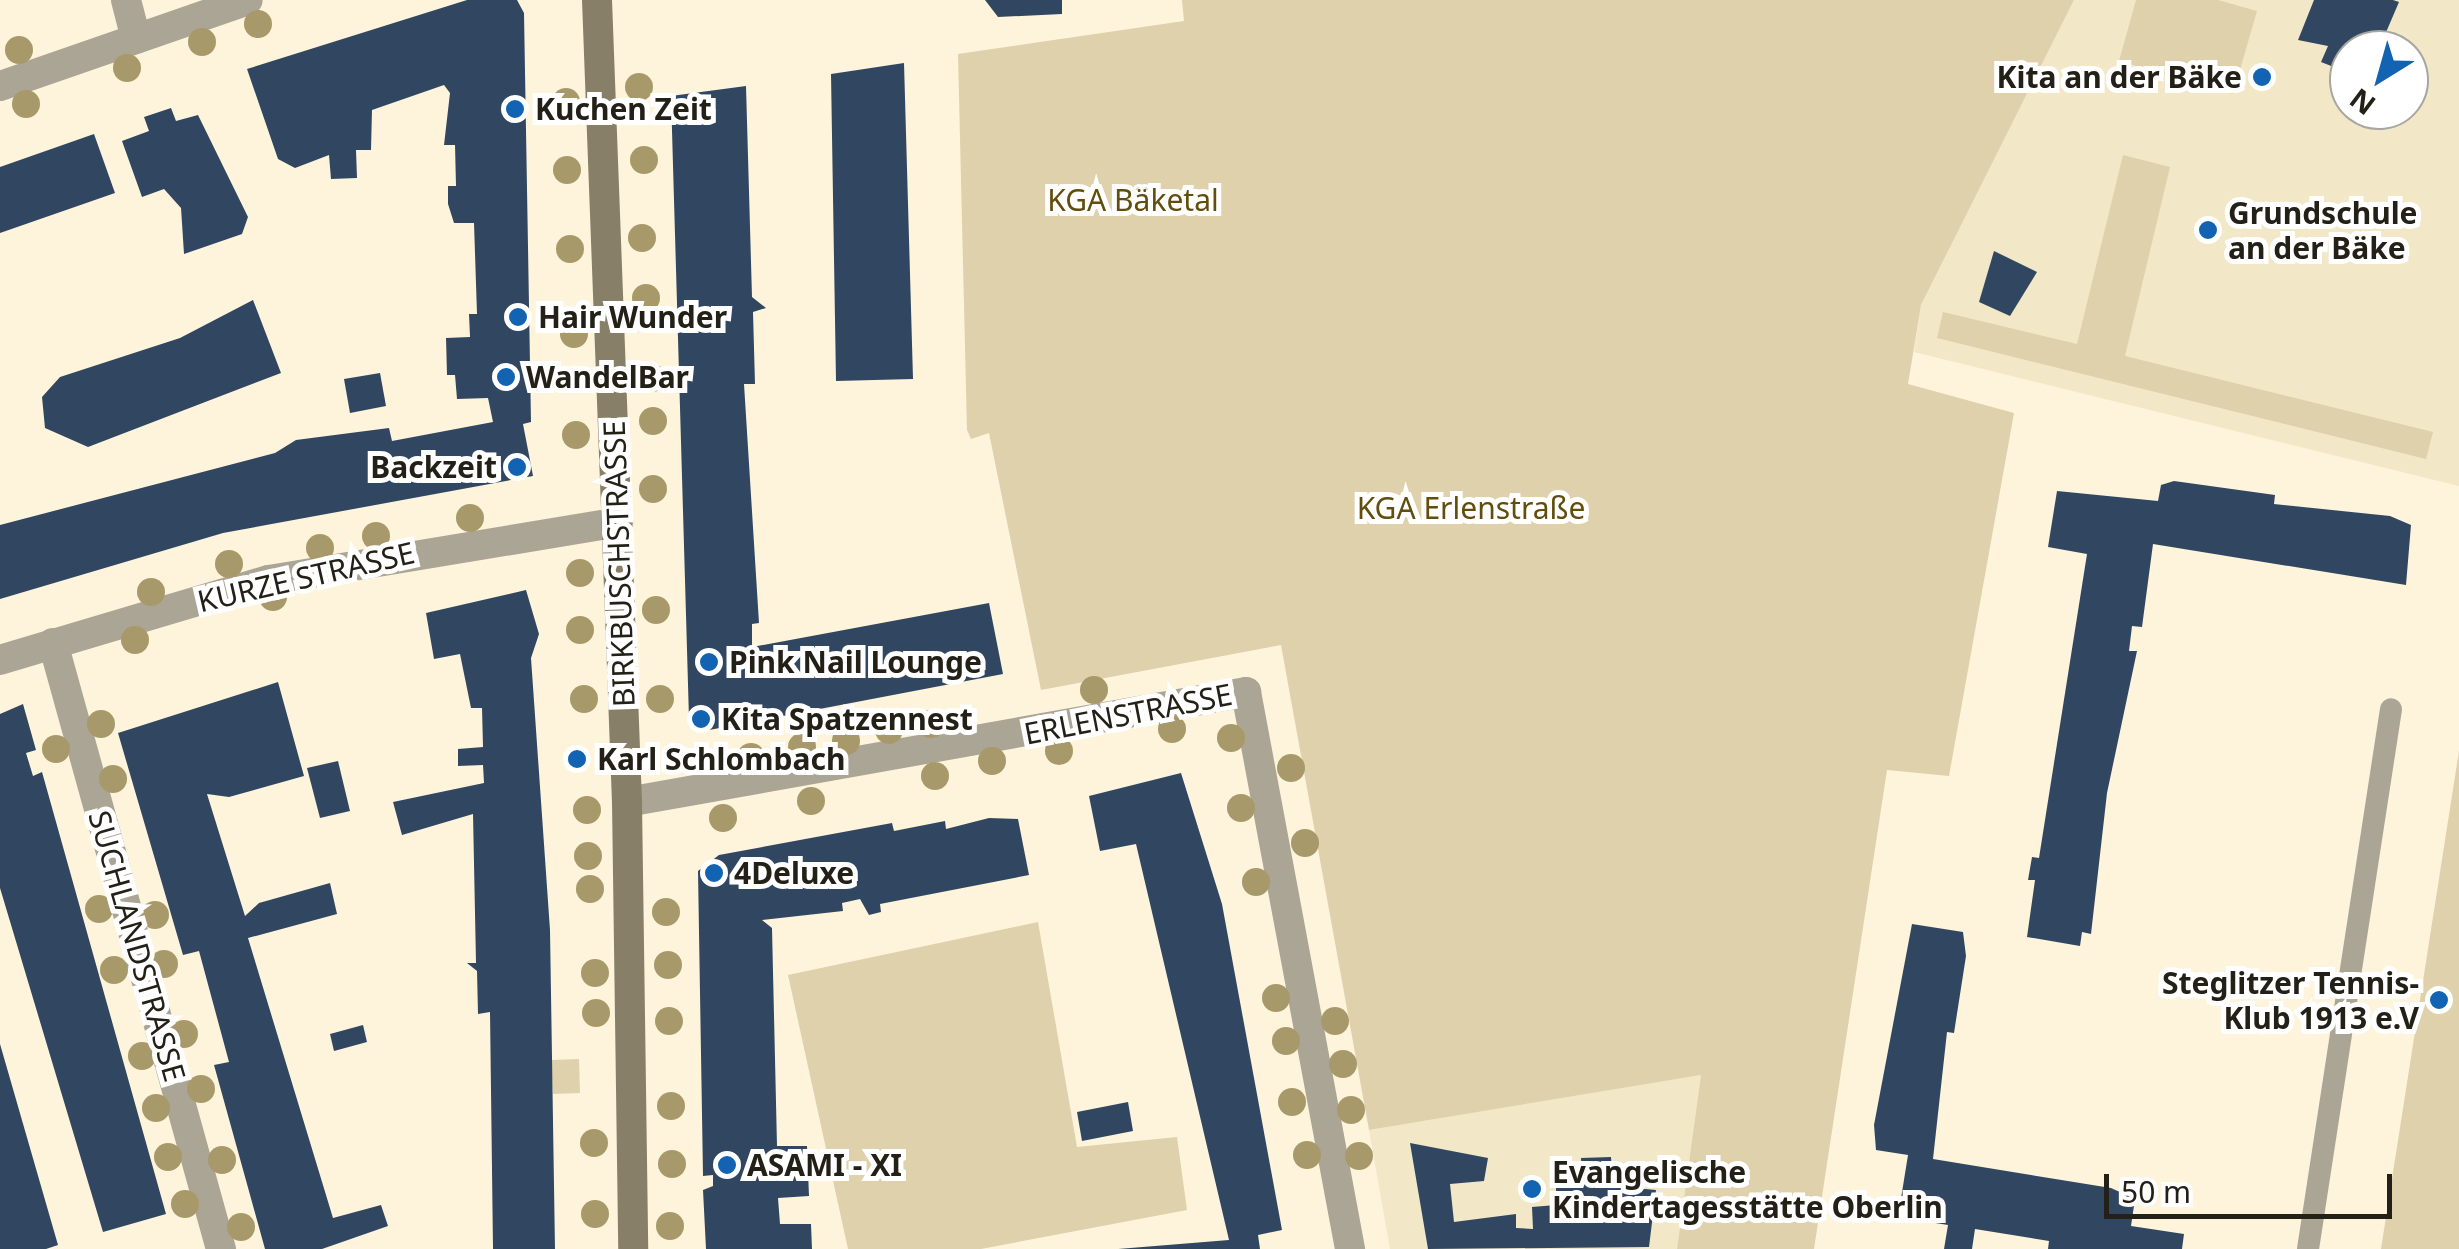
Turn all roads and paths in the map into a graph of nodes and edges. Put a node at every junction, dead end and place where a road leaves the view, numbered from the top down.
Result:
1 (126, 0) edge
2 (248, 0) edge
3 (597, 0) edge
4 (136, 39) junction
5 (0, 86) edge
6 (618, 522) junction
7 (53, 643) junction
8 (0, 660) edge
9 (2390, 709) dead end
10 (628, 802) junction
11 (221, 1249) edge
12 (632, 1249) edge
13 (1350, 1249) edge
14 (2308, 1249) edge

1 - 4 street
2 - 4 street
3 - 6 street, BIRKBUSCHSTRASSE
4 - 5 street
6 - 7 street, KURZE STRASSE
6 - 10 street, BIRKBUSCHSTRASSE
7 - 8 street, KURZE STRASSE
7 - 11 street, SUCHLANDSTRASSE
9 - 14 lane
10 - 12 street, BIRKBUSCHSTRASSE
10 - 13 street, ERLENSTRASSE

